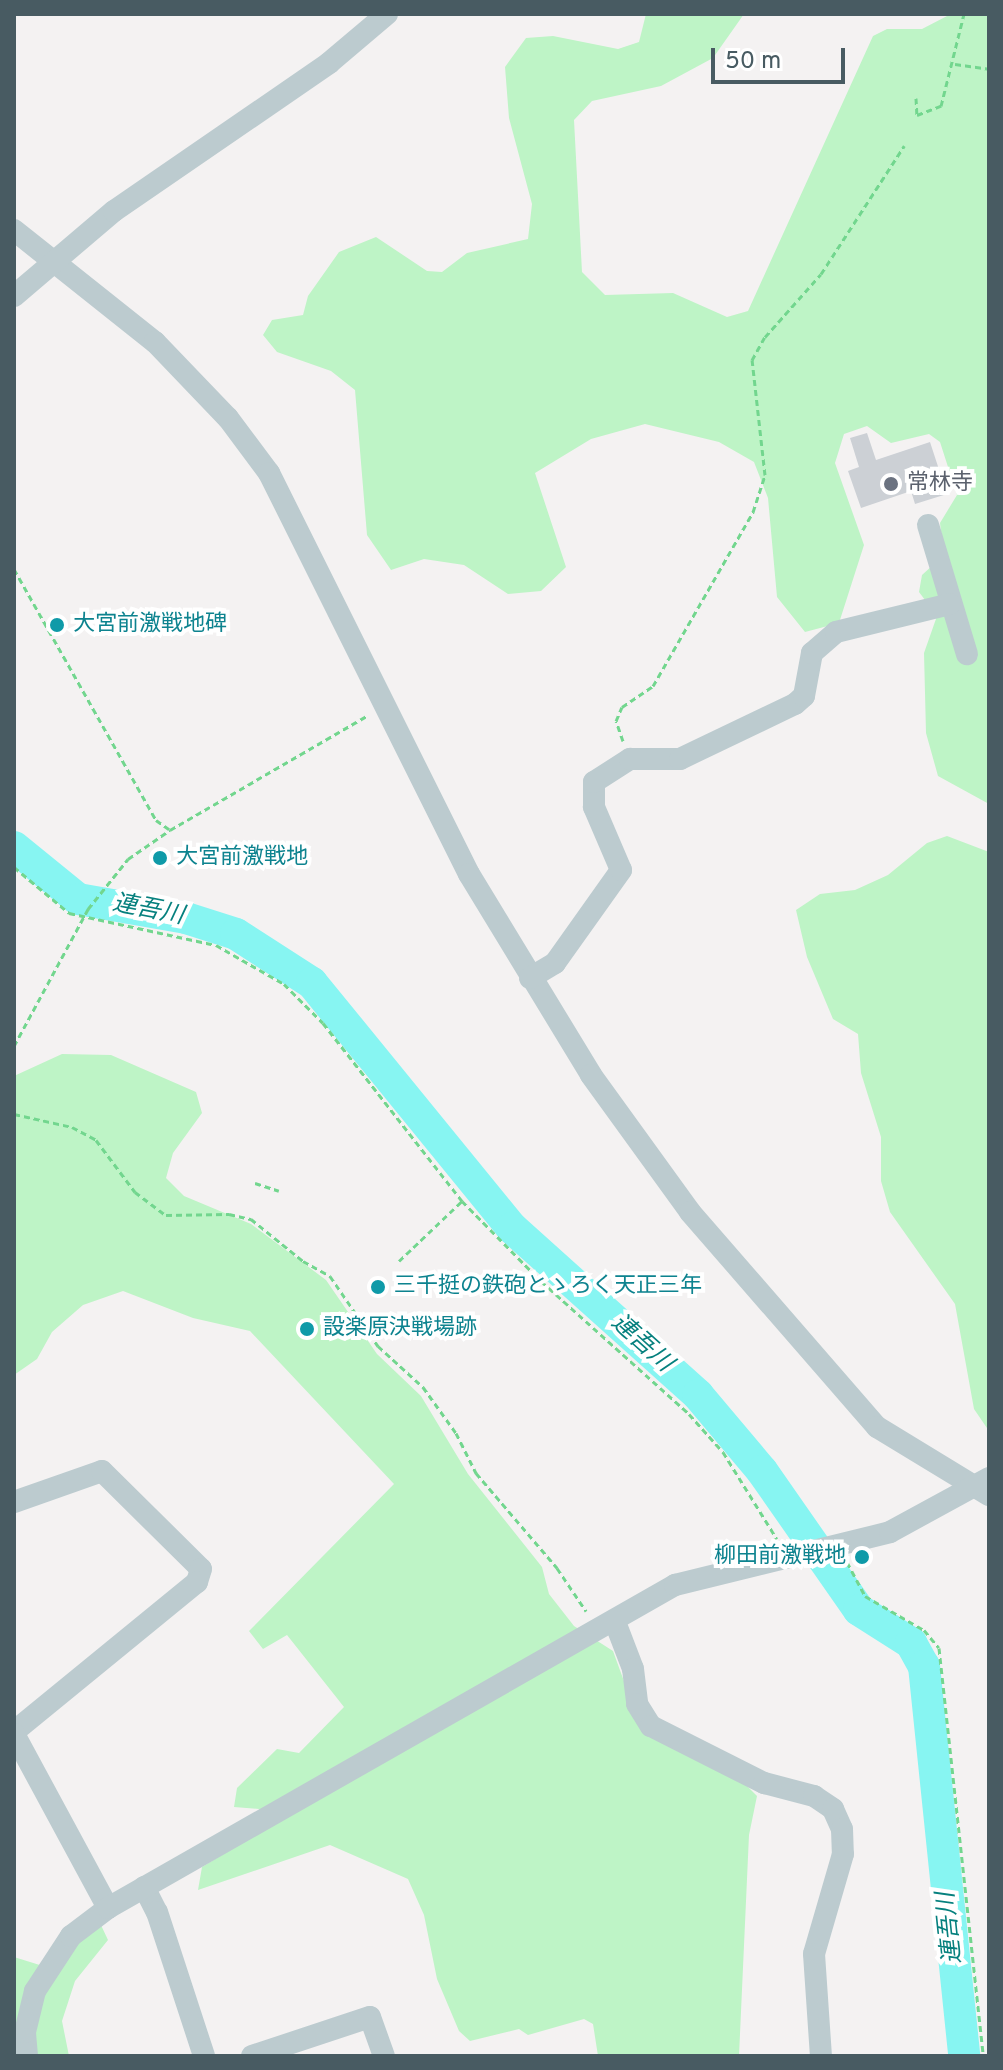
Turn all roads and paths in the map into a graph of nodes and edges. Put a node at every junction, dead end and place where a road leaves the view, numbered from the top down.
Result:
1 (387, 14) edge
2 (964, 14) edge
3 (955, 64) junction
4 (989, 69) edge
5 (916, 98) dead end
6 (904, 146) dead end
7 (14, 230) edge
8 (53, 259) junction
9 (14, 296) edge
10 (928, 525) dead end
11 (14, 569) edge
12 (950, 604) junction
13 (967, 654) dead end
14 (385, 705) junction
15 (630, 759) junction
16 (170, 830) junction
17 (14, 867) edge
18 (83, 916) junction
19 (530, 978) junction
20 (14, 1046) edge
21 (14, 1114) edge
22 (255, 1183) dead end
23 (279, 1191) dead end
24 (462, 1201) junction
25 (399, 1261) dead end
26 (984, 1487) edge
27 (14, 1502) edge
28 (840, 1544) junction
29 (787, 1557) junction
30 (607, 1627) junction
31 (15, 1737) edge
32 (144, 1887) junction
33 (108, 1908) junction
34 (27, 2056) edge
35 (204, 2056) edge
36 (252, 2056) edge
37 (384, 2056) edge
38 (821, 2056) edge
39 (983, 2056) edge

1 - 8 street
2 - 3 path
3 - 4 path
3 - 5 path
6 - 15 path
7 - 8 street
8 - 9 street
8 - 14 street
10 - 12 street
11 - 16 path
12 - 13 street
12 - 15 street
14 - 16 path
14 - 19 street
15 - 19 street
16 - 18 path
17 - 18 path
18 - 20 path
18 - 24 path
19 - 26 street
21 - 30 path
22 - 23 path
24 - 25 path
24 - 29 path
26 - 28 street
27 - 31 street
28 - 29 street
28 - 39 path
29 - 30 street
30 - 32 street
30 - 38 street
31 - 33 street
32 - 33 street
32 - 35 street
33 - 34 street
36 - 37 street

